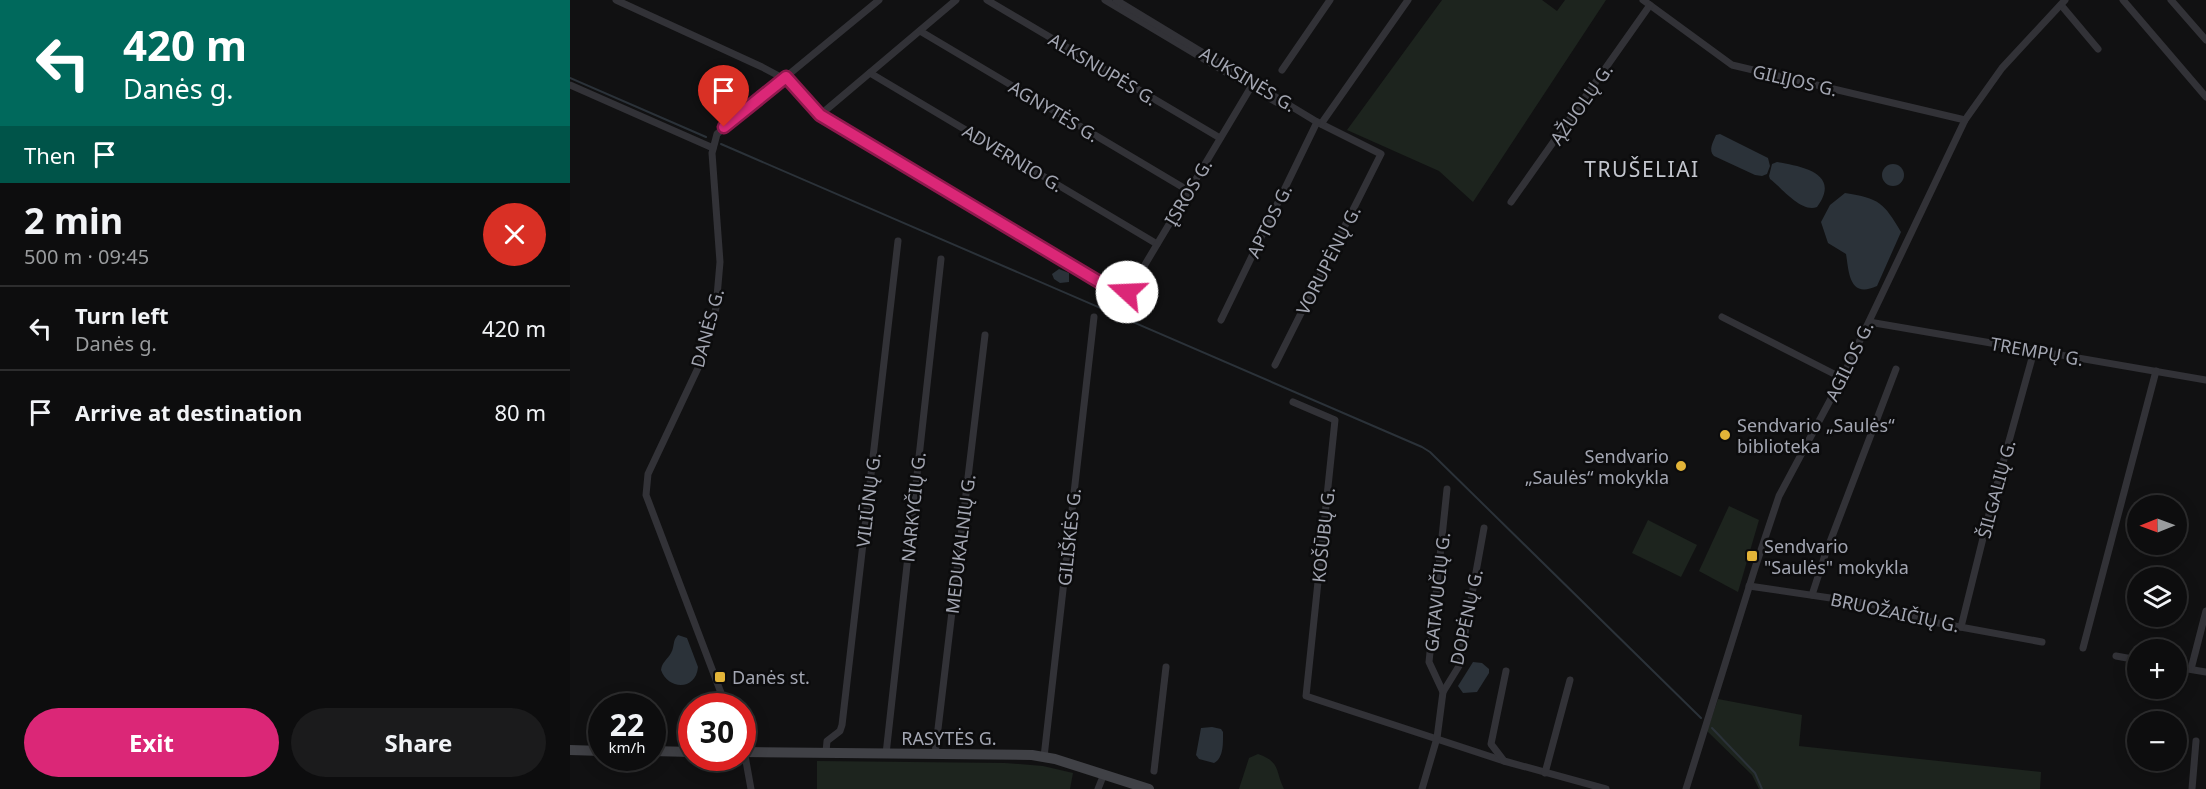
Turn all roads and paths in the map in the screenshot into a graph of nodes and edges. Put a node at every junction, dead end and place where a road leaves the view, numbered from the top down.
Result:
1 (616, 0) edge
2 (879, 0) edge
3 (956, 0) edge
4 (987, 0) edge
5 (1105, 0) edge
6 (1116, 0) edge
7 (1330, 0) edge
8 (1408, 0) edge
9 (1643, 0) edge
10 (2123, 0) edge
11 (2171, 0) edge
12 (2063, 2) edge
13 (1650, 5) junction
14 (920, 31) junction
15 (2206, 40) edge
16 (2098, 48) dead end
17 (1282, 70) dead end
18 (870, 73) junction
19 (784, 79) junction
20 (570, 85) edge
21 (1251, 87) junction
22 (2206, 97) edge
23 (1276, 102) dead end
24 (820, 115) junction
25 (1965, 120) junction
26 (1319, 123) junction
27 (1220, 138) junction
28 (712, 148) junction
29 (1381, 154) joint
30 (1189, 191) junction
31 (1511, 202) dead end
32 (898, 241) dead end
33 (1157, 244) junction
34 (941, 260) dead end
35 (1094, 317) dead end
36 (1722, 317) dead end
37 (1221, 320) dead end
38 (1869, 322) junction
39 (985, 335) dead end
40 (2034, 351) junction
41 (1275, 365) dead end
42 (1896, 369) dead end
43 (2156, 371) junction
44 (1842, 378) junction
45 (2206, 380) edge
46 (1293, 402) dead end
47 (1447, 489) dead end
48 (1484, 528) dead end
49 (1749, 586) junction
50 (1812, 595) junction
51 (2206, 610) edge
52 (1961, 627) junction
53 (2042, 642) dead end
54 (2083, 648) dead end
55 (2116, 656) dead end
56 (2127, 658) edge
57 (1166, 667) dead end
58 (2187, 668) edge
59 (2191, 669) junction
60 (1506, 671) dead end
61 (2206, 672) edge
62 (1569, 680) dead end
63 (1443, 692) junction
64 (721, 693) edge
65 (1437, 738) junction
66 (2196, 741) dead end
67 (570, 750) edge
68 (588, 751) edge
69 (756, 751) edge
70 (826, 752) junction
71 (886, 754) junction
72 (935, 754) junction
73 (1044, 757) junction
74 (1504, 761) junction
75 (747, 771) edge
76 (1154, 771) dead end
77 (1545, 773) junction
78 (1104, 774) junction
79 (751, 789) edge
80 (1098, 789) edge
81 (1149, 789) edge
82 (1422, 789) edge
83 (1606, 789) edge
84 (1686, 789) edge
85 (2192, 789) edge

1 - 19 street
2 - 19 street
3 - 14 street
4 - 27 street, ALKSNUPĖS G.
5 - 21 street
6 - 26 street, AUKSINĖS G.
7 - 17 street
8 - 26 street, APTOS G.
9 - 13 street, GILIJOS G.
10 - 22 street
11 - 15 street
12 - 16 street
12 - 25 street, AGILOS G.
13 - 25 street, GILIJOS G.
13 - 31 street, ĄŽUOLŲ G.
14 - 18 street
14 - 30 street, AGNYTĖS G.
18 - 24 street
18 - 33 street, ADVERNIO G.
19 - 24 street
19 - 28 street
20 - 28 street
21 - 23 street
21 - 27 street, ĮSROS G.
24 - 33 street, ĮSROS G.
25 - 38 street, AGILOS G.
26 - 29 street, AUKSINĖS G.
26 - 37 street, APTOS G.
27 - 30 street, ĮSROS G.
28 - 64 street, DANĖS G.
29 - 41 street, VORUPĖNŲ G.
30 - 33 street, ĮSROS G.
32 - 70 street, VILIŪNŲ G.
34 - 71 street, NARKYČIŲ G.
35 - 73 street, GILIŠKĖS G.
36 - 44 street
38 - 40 street, TREMPŲ G.
38 - 44 street, AGILOS G.
39 - 72 street, MEDUKALNIŲ G.
40 - 43 street, TREMPŲ G.
40 - 52 street, ŠILGALIŲ G.
42 - 50 street
43 - 45 street, TREMPŲ G.
43 - 54 street
44 - 49 street, AGILOS G.
46 - 65 street, KOŠŪBŲ G.
47 - 63 street, GATAVUČIŲ G.
48 - 63 street, DOPĖNŲ G.
49 - 50 street, BRUOŽAIČIŲ G.
49 - 84 street, AGILOS G.
50 - 52 street, BRUOŽAIČIŲ G.
51 - 59 street
52 - 53 street, BRUOŽAIČIŲ G.
55 - 56 street
57 - 76 street
58 - 59 street
59 - 61 street
60 - 74 street
62 - 77 street
63 - 65 street, DOPĖNŲ G.
65 - 74 street
65 - 82 street, DOPĖNŲ G.
66 - 85 street
67 - 68 main road
69 - 70 main road, RASYTĖS G.
70 - 71 main road, RASYTĖS G.
71 - 72 main road, RASYTĖS G.
72 - 73 main road, RASYTĖS G.
73 - 78 main road, RASYTĖS G.
74 - 77 street
75 - 79 street
77 - 83 street
78 - 80 street
78 - 81 main road, RASYTĖS G.

